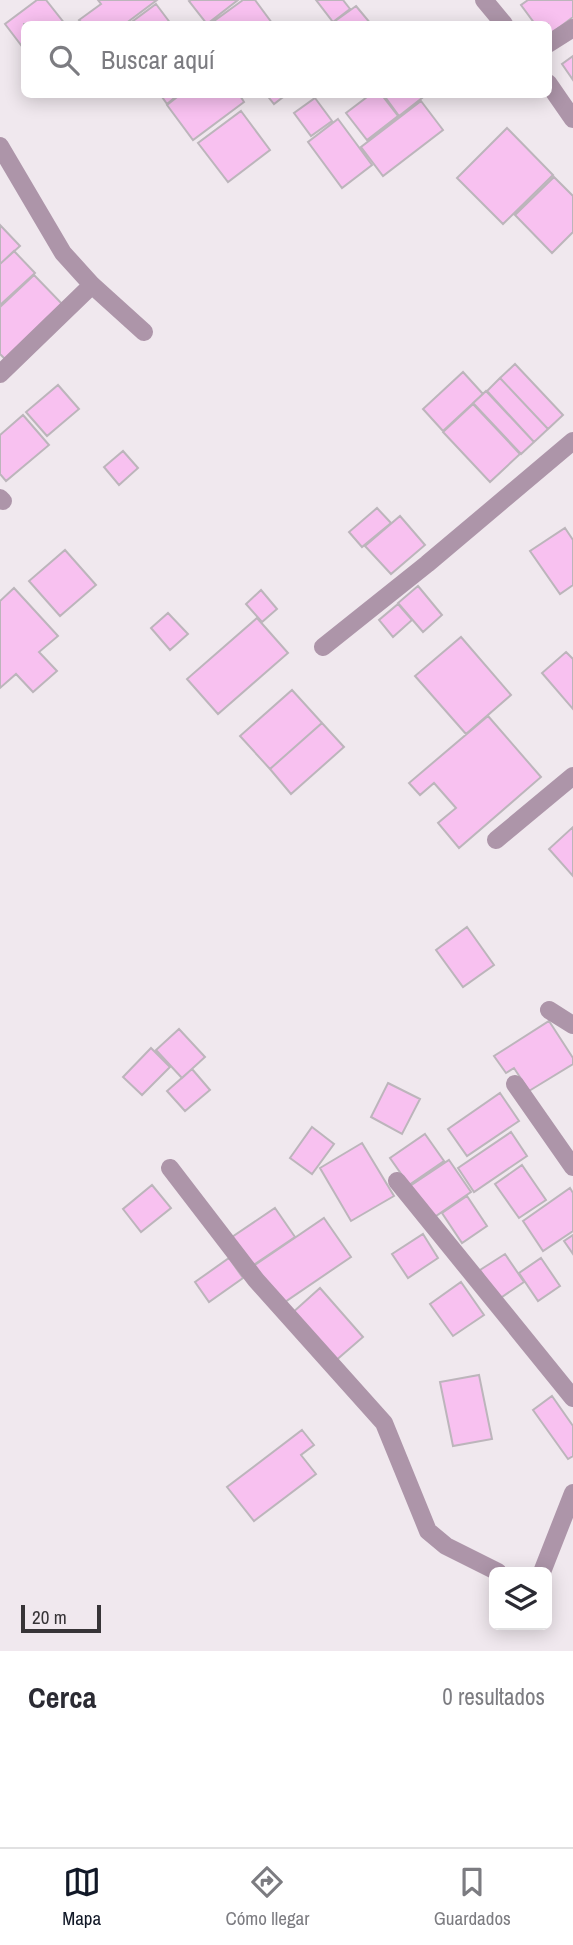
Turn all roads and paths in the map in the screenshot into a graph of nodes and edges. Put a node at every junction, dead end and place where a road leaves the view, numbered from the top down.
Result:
1 (484, 0) edge
2 (502, 21) edge
3 (573, 28) edge
4 (552, 41) edge
5 (552, 89) edge
6 (573, 118) edge
7 (0, 146) edge
8 (92, 285) junction
9 (144, 332) dead end
10 (0, 374) edge
11 (573, 441) edge
12 (323, 647) dead end
13 (573, 776) edge
14 (496, 840) dead end
15 (549, 1010) dead end
16 (573, 1025) edge
17 (515, 1084) dead end
18 (573, 1167) edge
19 (170, 1168) dead end
20 (397, 1181) dead end
21 (573, 1398) edge
22 (573, 1493) edge
23 (544, 1567) edge
24 (489, 1568) edge

1 - 2 street
3 - 4 street
5 - 6 street
7 - 8 street
8 - 9 street
8 - 10 street
11 - 12 street
13 - 14 street
15 - 16 street
17 - 18 street
19 - 24 street
20 - 21 street
22 - 23 street

